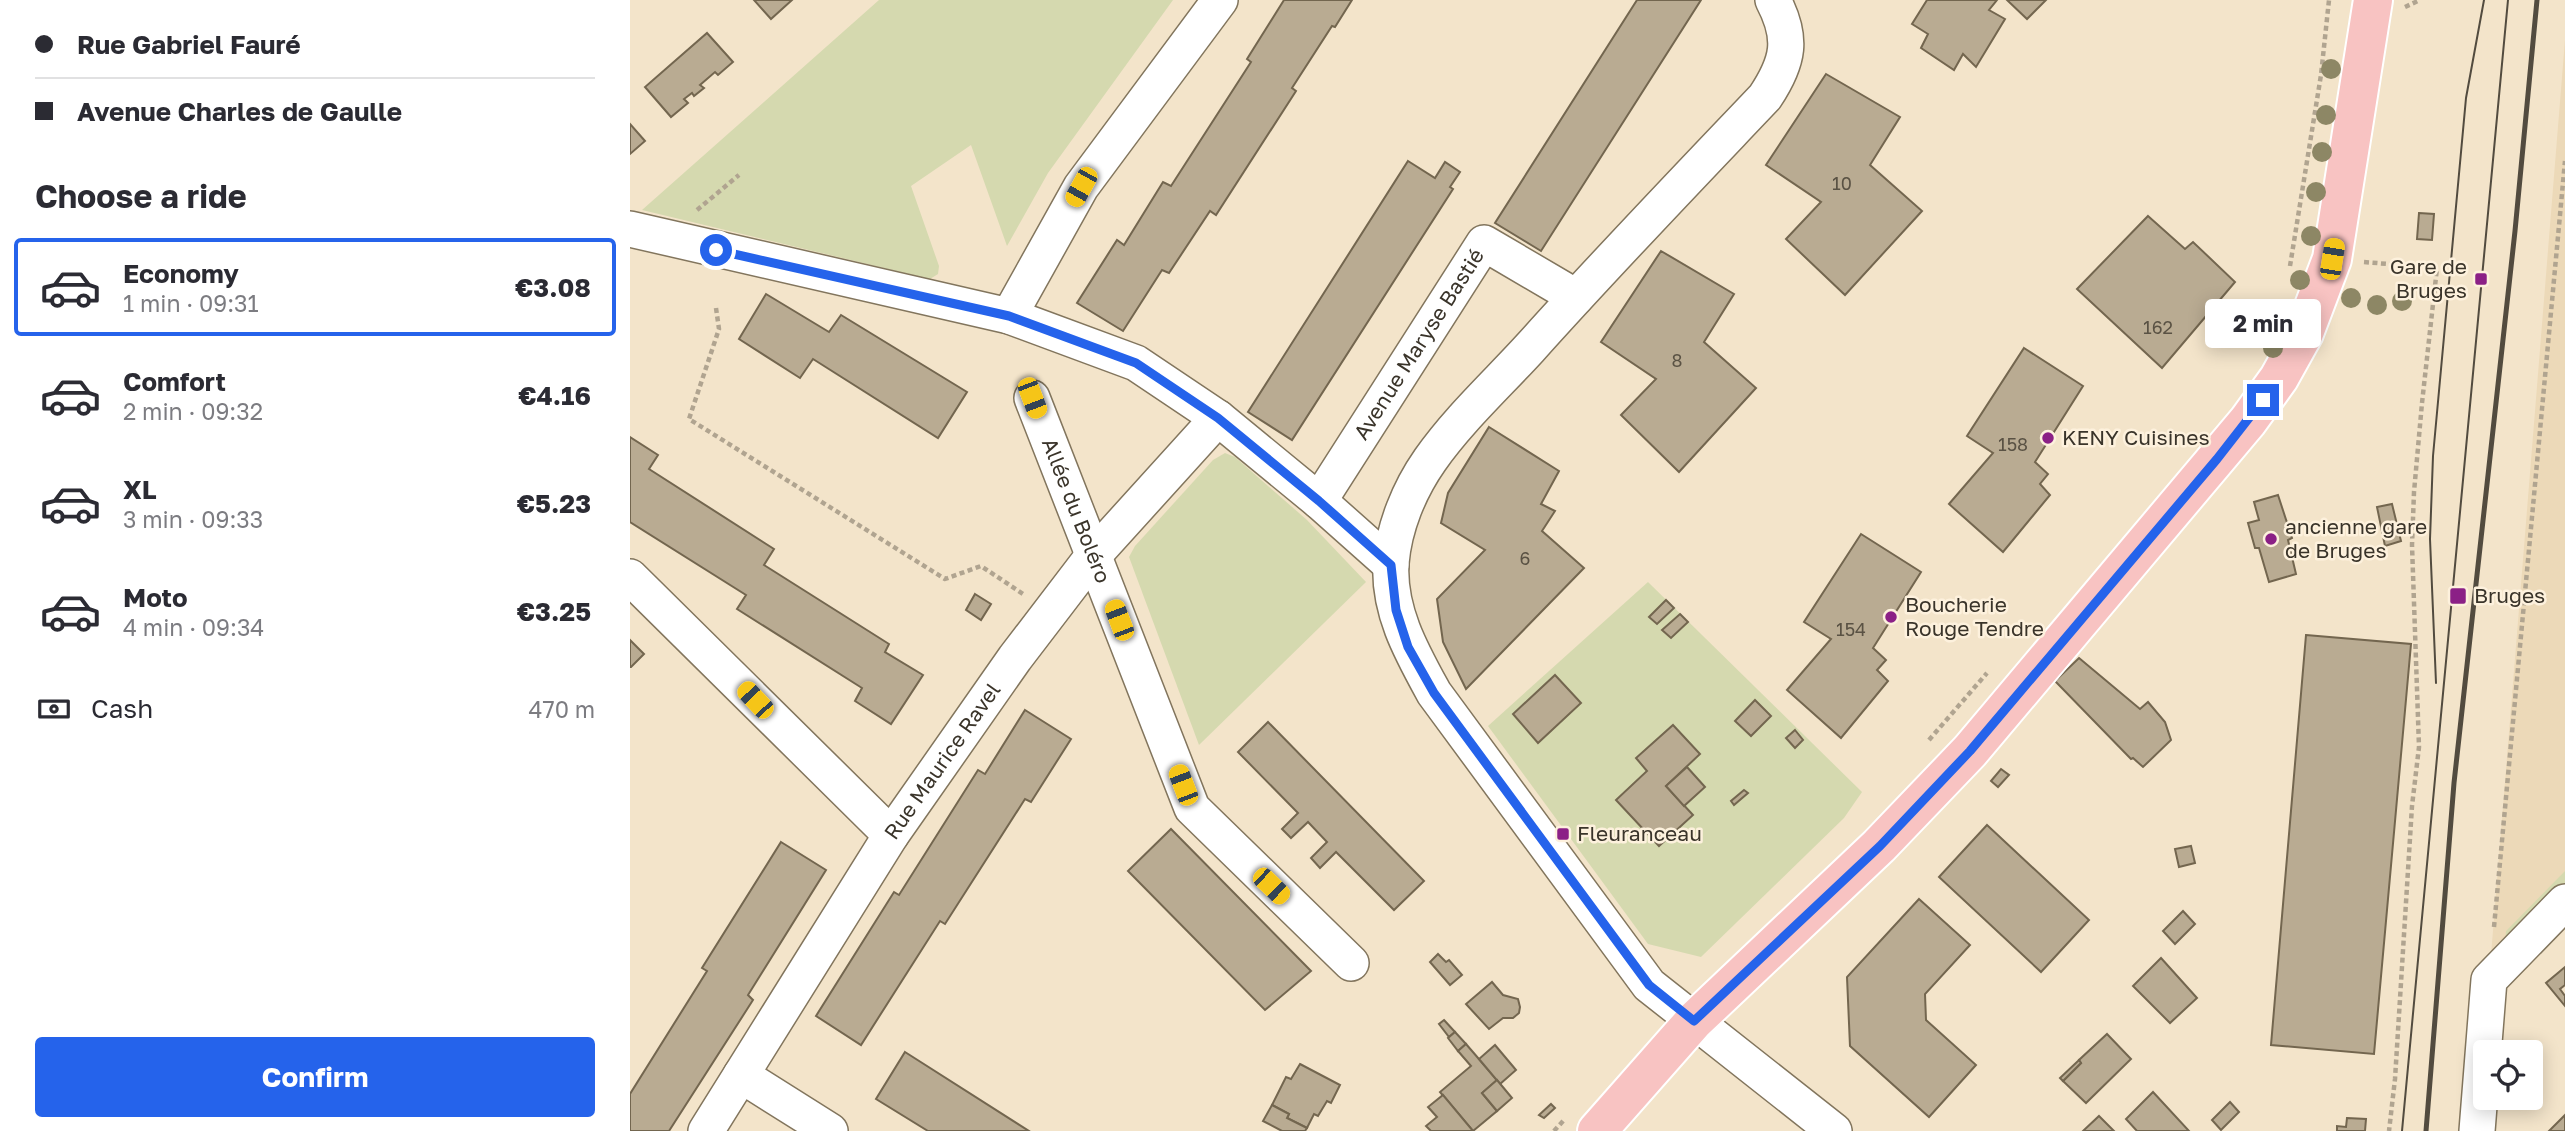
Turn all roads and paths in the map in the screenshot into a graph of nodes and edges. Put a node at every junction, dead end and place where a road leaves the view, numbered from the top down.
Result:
1 (1220, 0) edge
2 (1773, 0) edge
3 (2329, 0) edge
4 (2373, 0) edge
5 (2565, 161) edge
6 (739, 175) dead end
7 (2565, 219) edge
8 (2559, 221) junction
9 (630, 229) edge
10 (666, 237) junction
11 (2332, 259) junction
12 (2290, 272) dead end
13 (1576, 297) junction
14 (716, 308) dead end
15 (1009, 316) junction
16 (1032, 398) dead end
17 (1218, 418) junction
18 (1319, 501) junction
19 (1093, 556) junction
20 (1391, 565) junction
21 (630, 577) edge
22 (1050, 612) junction
23 (1993, 666) dead end
24 (1921, 750) dead end
25 (891, 835) junction
26 (2565, 902) edge
27 (1351, 963) dead end
28 (2489, 980) junction
29 (1694, 1021) junction
30 (741, 1075) junction
31 (1585, 1121) edge
32 (706, 1131) edge
33 (830, 1131) edge
34 (1554, 1131) edge
35 (1834, 1131) edge
36 (2389, 1131) edge
37 (2477, 1131) edge

1 - 15 street
2 - 13 street
3 - 12 path
4 - 11 main road
5 - 8 path
6 - 10 path
7 - 8 path
8 - 28 path
9 - 10 street
10 - 15 street
11 - 29 main road
11 - 36 path
13 - 18 street, Avenue Maryse Bastié
13 - 20 street
14 - 22 path
15 - 17 street
16 - 19 street, Allée du Boléro
17 - 18 street
17 - 19 street, Rue Maurice Ravel
18 - 20 street
19 - 22 street, Rue Maurice Ravel
19 - 27 street, Allée du Boléro
20 - 29 street
21 - 25 street
22 - 25 street, Rue Maurice Ravel
23 - 24 path
25 - 30 street, Rue Maurice Ravel
26 - 28 street
28 - 37 street
29 - 31 main road
29 - 35 street
30 - 32 street, Rue Maurice Ravel
30 - 33 street
31 - 34 path

